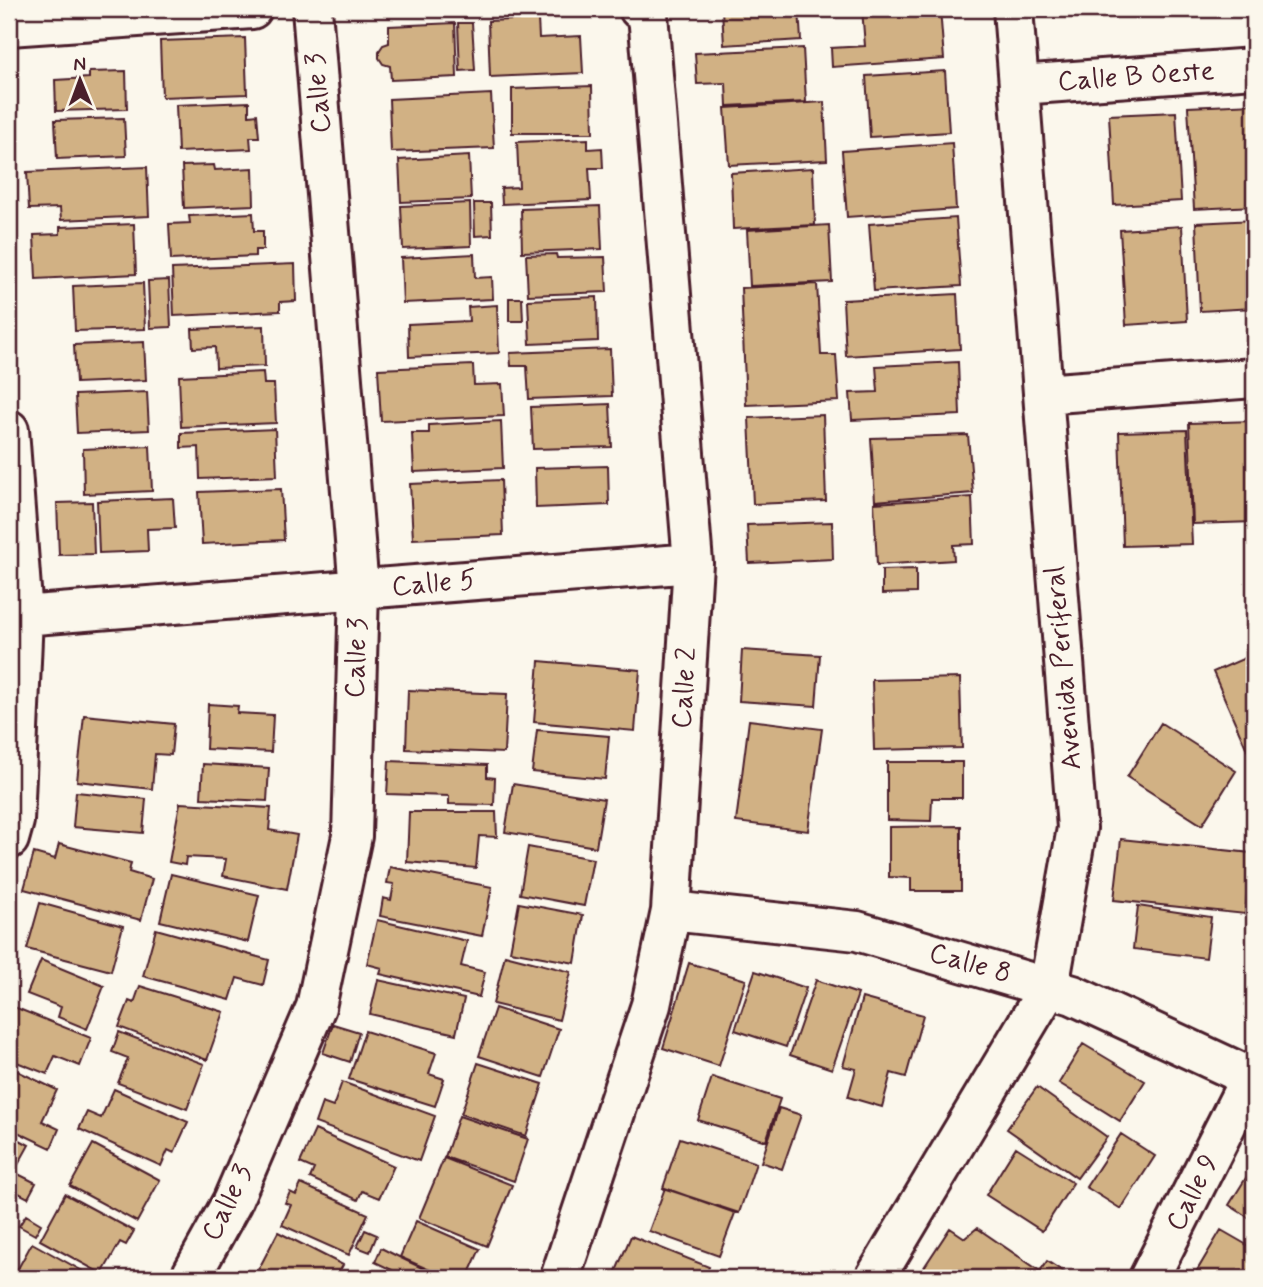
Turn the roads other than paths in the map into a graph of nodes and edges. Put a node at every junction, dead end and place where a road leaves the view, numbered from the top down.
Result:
1 (252, 9) edge
2 (312, 9) edge
3 (639, 9) edge
4 (1013, 9) edge
5 (9, 26) edge
6 (1254, 68) edge
7 (1019, 85) junction
8 (1254, 378) edge
9 (1043, 394) junction
10 (9, 430) edge
11 (693, 563) junction
12 (359, 590) junction
13 (16, 617) edge
14 (9, 839) edge
15 (671, 911) junction
16 (1049, 987) junction
17 (1253, 1074) edge
18 (190, 1278) edge
19 (560, 1278) edge
20 (875, 1278) edge
21 (1149, 1278) edge

1 - 5 street
2 - 12 street, Calle 3
3 - 11 street, Calle 2
4 - 7 street, Avenida Periferal
6 - 7 street, Calle B Oeste
7 - 9 street, Avenida Periferal
8 - 9 street
9 - 16 street, Avenida Periferal
10 - 13 street
11 - 12 street, Calle 5
11 - 15 street, Calle 2
12 - 13 street, Calle 5
12 - 18 street, Calle 3
13 - 14 street
15 - 16 street, Calle 8
15 - 19 street, Calle 2
16 - 17 street, Calle 8
16 - 20 street, Avenida Periferal
17 - 21 street, Calle 9

